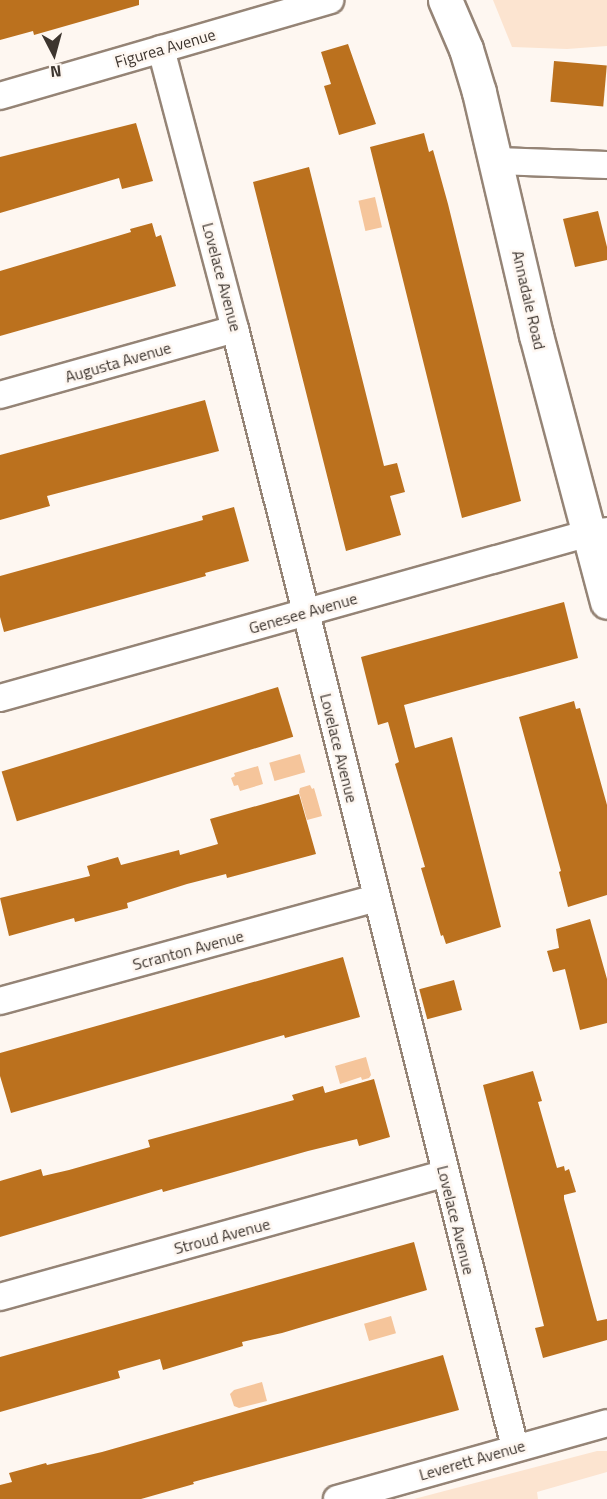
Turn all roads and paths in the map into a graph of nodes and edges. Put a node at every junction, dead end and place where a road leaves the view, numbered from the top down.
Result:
1 (330, 0) edge
2 (445, 0) edge
3 (161, 50) junction
4 (0, 96) edge
5 (497, 161) junction
6 (607, 165) edge
7 (236, 329) junction
8 (0, 395) edge
9 (598, 532) edge
10 (607, 602) edge
11 (305, 613) junction
12 (0, 698) edge
13 (376, 898) junction
14 (0, 1001) edge
15 (444, 1174) junction
16 (0, 1297) edge
17 (607, 1423) edge
18 (514, 1448) junction
19 (337, 1499) edge

1 - 3 street, Figurea Avenue
2 - 5 street, Annadale Road
3 - 4 street, Figurea Avenue
3 - 7 street, Lovelace Avenue
5 - 6 street
5 - 9 street, Annadale Road
7 - 8 street, Augusta Avenue
7 - 11 street, Lovelace Avenue
9 - 10 street, Annadale Road
9 - 11 street, Genesee Avenue
11 - 12 street, Genesee Avenue
11 - 13 street, Lovelace Avenue
13 - 14 street, Scranton Avenue
13 - 15 street, Lovelace Avenue
15 - 16 street, Stroud Avenue
15 - 18 street, Lovelace Avenue
17 - 18 street, Leverett Avenue
18 - 19 street, Leverett Avenue

